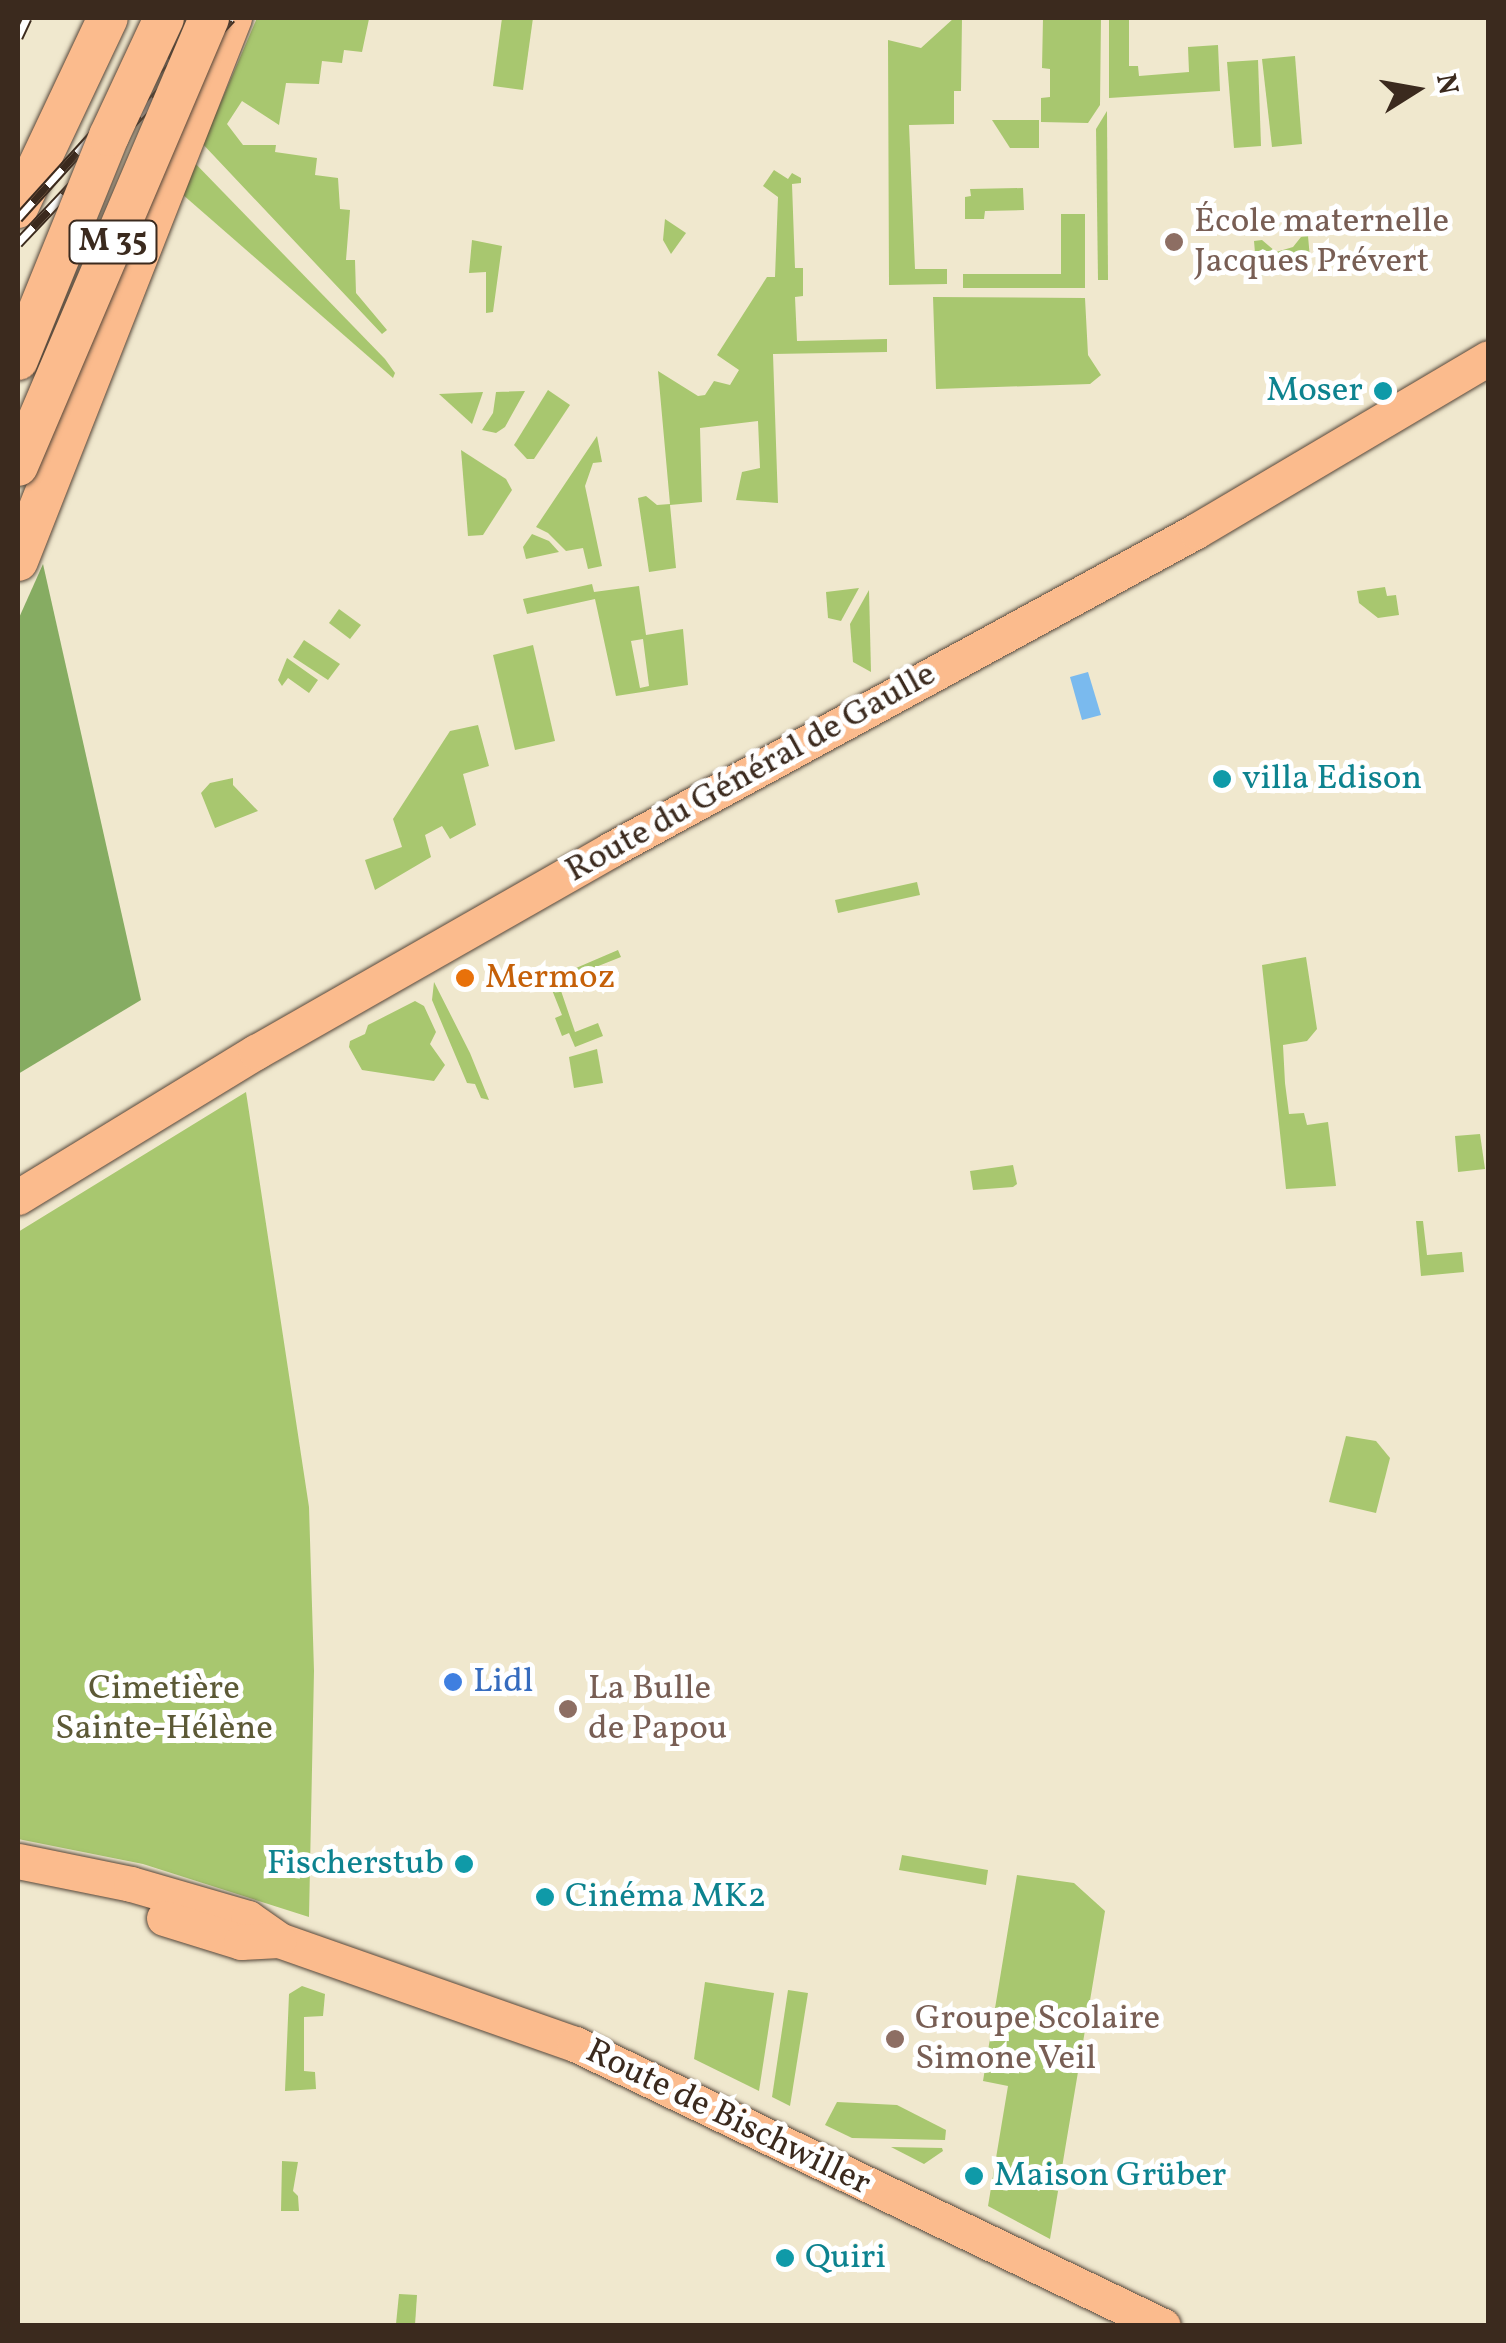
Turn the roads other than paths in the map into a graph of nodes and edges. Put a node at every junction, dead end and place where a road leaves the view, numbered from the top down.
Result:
1 (108, 18) edge
2 (164, 18) edge
3 (209, 18) edge
4 (232, 18) edge
5 (18, 208) edge
6 (1488, 358) edge
7 (18, 360) edge
8 (18, 466) edge
9 (18, 560) edge
10 (18, 1196) edge
11 (18, 1861) edge
12 (18, 1882) edge
13 (279, 1940) junction
14 (1164, 2326) edge

1 - 5 highway
2 - 7 highway, M 35, bridge
3 - 8 highway, M 35, bridge
4 - 9 highway
6 - 10 main road, Route du Général de Gaulle
11 - 13 main road, Route de Bischwiller
12 - 13 main road, Route de Bischwiller
13 - 14 main road, Route de Bischwiller

